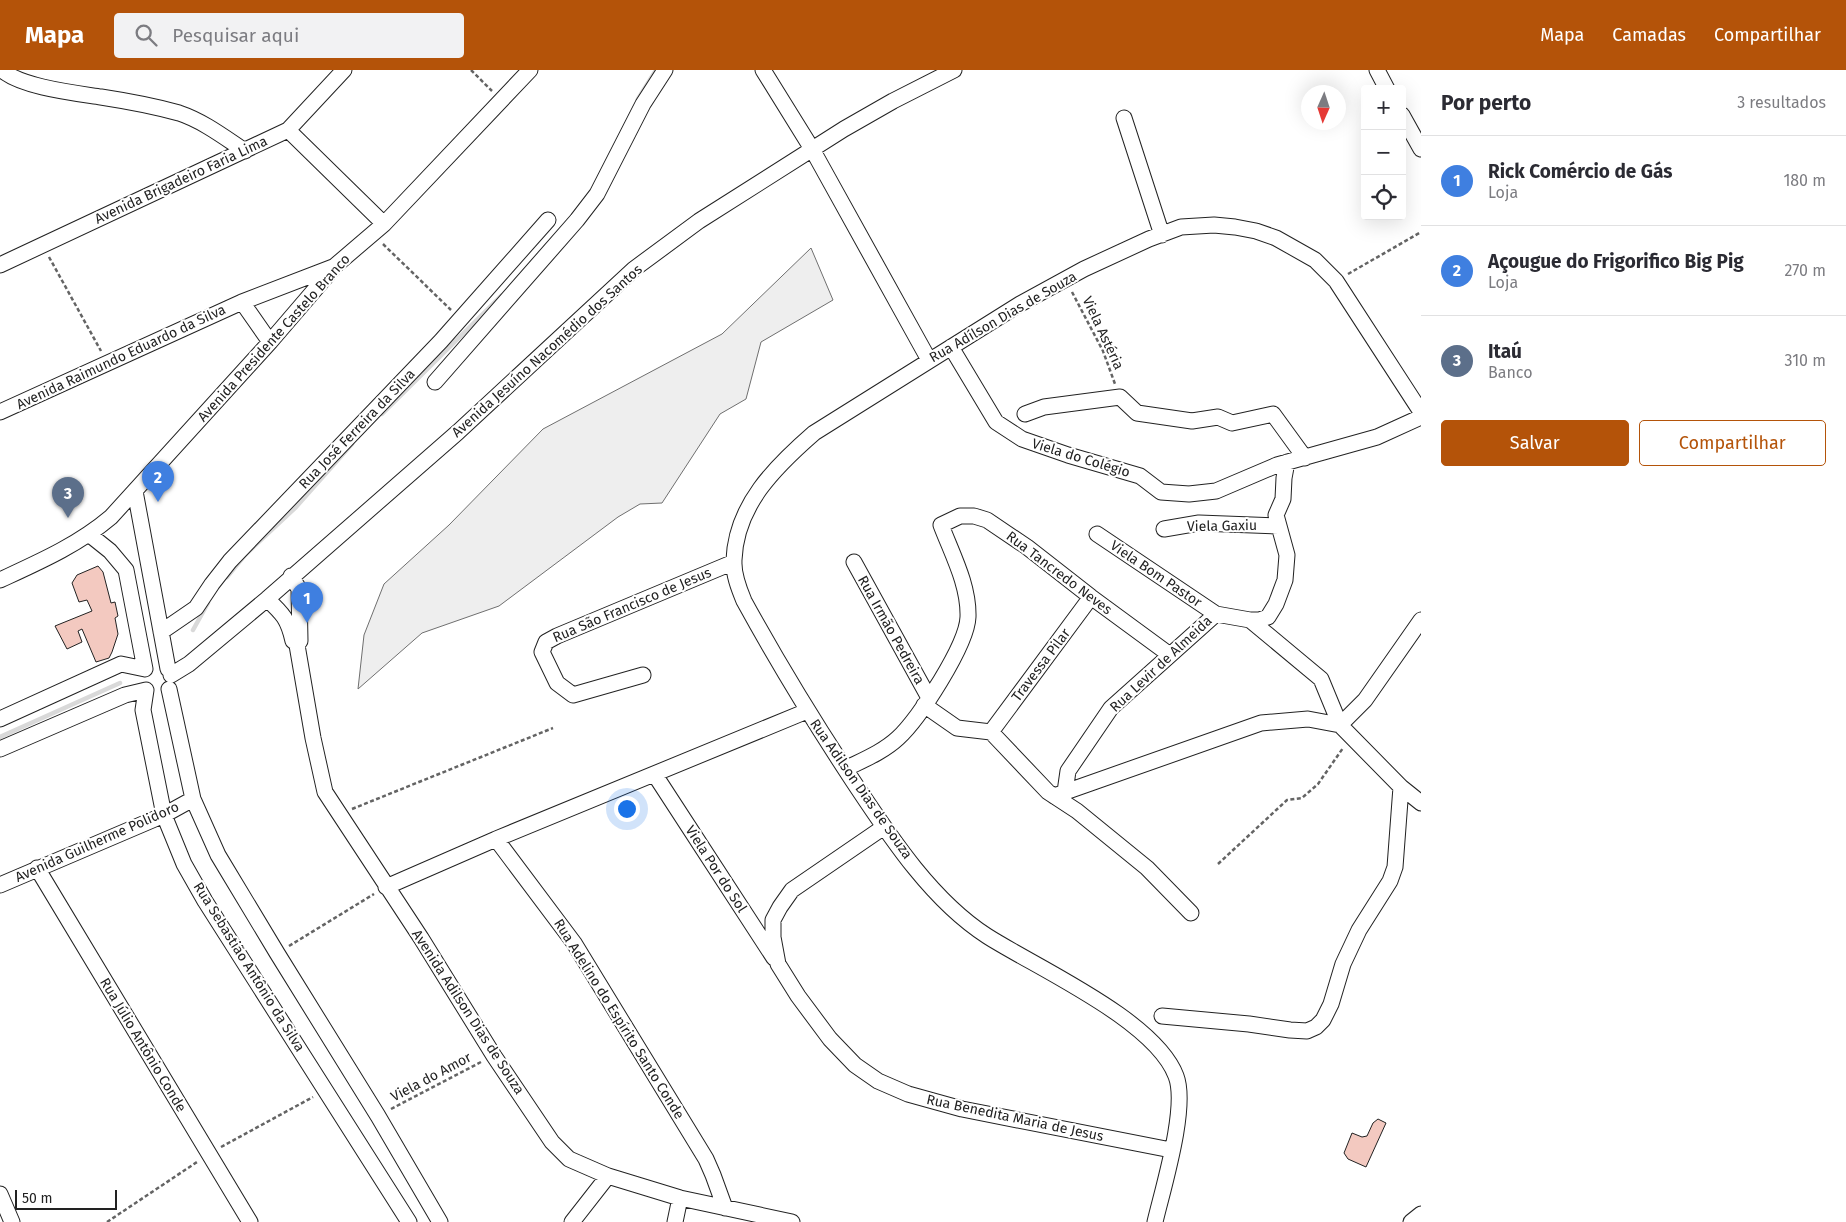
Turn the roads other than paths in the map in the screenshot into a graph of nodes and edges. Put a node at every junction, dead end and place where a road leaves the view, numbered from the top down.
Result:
1 (2, 70) edge
2 (344, 70) edge
3 (530, 70) edge
4 (665, 70) edge
5 (763, 70) edge
6 (954, 70) edge
7 (1377, 70) edge
8 (1385, 85) edge
9 (1124, 118) dead end
10 (1406, 122) edge
11 (288, 130) junction
12 (1421, 148) edge
13 (812, 149) junction
14 (245, 151) junction
15 (548, 220) dead end
16 (378, 229) junction
17 (1162, 235) junction
18 (0, 265) edge
19 (336, 265) junction
20 (242, 302) junction
21 (270, 342) junction
22 (951, 347) junction
23 (929, 360) junction
24 (435, 382) dead end
25 (0, 412) edge
26 (1421, 412) edge
27 (1025, 414) dead end
28 (1421, 417) edge
29 (1305, 458) junction
30 (1282, 464) junction
31 (135, 491) junction
32 (1279, 526) junction
33 (1164, 529) dead end
34 (90, 534) junction
35 (1097, 534) dead end
36 (734, 562) junction
37 (854, 562) dead end
38 (292, 576) junction
39 (0, 580) edge
40 (1091, 597) junction
41 (267, 599) junction
42 (1216, 614) junction
43 (1250, 620) junction
44 (1421, 620) edge
45 (160, 632) junction
46 (297, 646) junction
47 (1170, 655) junction
48 (145, 669) junction
49 (643, 675) dead end
50 (169, 677) junction
51 (146, 690) junction
52 (927, 701) junction
53 (807, 711) junction
54 (0, 719) edge
55 (1340, 726) junction
56 (991, 732) junction
57 (0, 749) edge
58 (845, 769) junction
59 (655, 775) junction
60 (1401, 787) junction
61 (1059, 794) junction
62 (193, 799) junction
63 (1421, 803) edge
64 (164, 815) junction
65 (884, 827) junction
66 (496, 839) junction
67 (37, 868) junction
68 (0, 885) edge
69 (386, 887) junction
70 (1191, 913) dead end
71 (778, 964) junction
72 (1162, 1016) dead end
73 (1172, 1150) junction
74 (608, 1176) junction
75 (0, 1194) edge
76 (680, 1198) junction
77 (725, 1208) junction
78 (1421, 1214) edge
79 (12, 1222) edge
80 (250, 1222) edge
81 (409, 1222) edge
82 (440, 1222) edge
83 (572, 1222) edge
84 (675, 1222) edge
85 (792, 1222) edge
86 (1154, 1222) edge
87 (1411, 1222) edge

1 - 14 street
2 - 11 street, Avenida Brigadeiro Faria Lima
3 - 16 street, Avenida Presidente Castelo Branco
4 - 24 street, Rua José Ferreira da Silva
5 - 13 street
6 - 13 street, Avenida Jesuíno Nacomédio dos Santos
7 - 8 street
9 - 17 street
10 - 12 street
11 - 14 street, Avenida Brigadeiro Faria Lima
11 - 16 street
13 - 23 street
13 - 38 street, Avenida Jesuíno Nacomédio dos Santos
14 - 18 street, Avenida Brigadeiro Faria Lima
15 - 45 street, Rua José Ferreira da Silva
16 - 19 street, Avenida Presidente Castelo Branco
17 - 22 street, Rua Adílson Dias de Souza
17 - 26 street, Rua Adílson Dias de Souza
19 - 20 street, Avenida Raimundo Eduardo da Silva
19 - 21 street, Avenida Presidente Castelo Branco
20 - 21 street, Avenida Raimundo Eduardo da Silva
20 - 25 street, Avenida Raimundo Eduardo da Silva
21 - 31 street, Avenida Presidente Castelo Branco
22 - 23 street, Rua Adílson Dias de Souza
22 - 30 street, Viela do Colégio
23 - 36 street, Rua Adílson Dias de Souza
27 - 29 street
28 - 29 street, Viela do Colégio
29 - 30 street, Viela do Colégio
30 - 32 street
31 - 34 street, Avenida Presidente Castelo Branco
31 - 45 street
32 - 33 street, Viela Gaxiu
32 - 43 street
34 - 39 street, Avenida Presidente Castelo Branco
34 - 48 street
35 - 42 street, Viela Bom Pastor
36 - 49 street, Rua São Francisco de Jesus
36 - 53 street, Rua Adilson Dias de Souza
37 - 52 street, Rua Irmão Pedreira
38 - 41 street, Avenida Jesuíno Nacomédio dos Santos
38 - 46 street, Avenida Adilson Dias de Souza
40 - 47 street, Rua Tancredo Neves
40 - 52 street, Rua Tancredo Neves
40 - 56 street, Travessa Pilar
41 - 46 street, Avenida Adilson Dias de Souza
41 - 50 street, Avenida Jesuíno Nacomédio dos Santos
42 - 43 street
42 - 47 street, Rua Levir de Almeida
43 - 55 street
44 - 55 street
45 - 50 street
46 - 69 street, Avenida Adilson Dias de Souza
47 - 61 street, Rua Levir de Almeida
48 - 50 street
48 - 51 street
48 - 54 street
50 - 51 street
50 - 62 street
51 - 57 street
51 - 64 street, Rua Sebastião Antônio da Silva
52 - 56 street
52 - 58 street
53 - 58 street, Rua Adilson Dias de Souza
53 - 59 street
55 - 60 street
55 - 61 street
56 - 61 street
58 - 65 street, Rua Adilson Dias de Souza
59 - 66 street
59 - 71 street, Viela Por do Sol
60 - 63 street
60 - 72 street
61 - 70 street
62 - 64 street, Avenida Guilherme Polidoro
62 - 82 street
64 - 67 street, Avenida Guilherme Polidoro
64 - 81 street, Rua Sebastião Antônio da Silva
65 - 71 street, Rua Benedita Maria de Jesus
65 - 73 street, Rua Adilson Dias de Souza
66 - 69 street
66 - 77 street, Rua Adelino do Espírito Santo Conde
67 - 68 street, Avenida Guilherme Polidoro
67 - 80 street, Rua Júlio Antônio Conde
69 - 74 street, Avenida Adilson Dias de Souza
71 - 73 street, Rua Benedita Maria de Jesus
73 - 86 street
74 - 76 street, Avenida Adilson Dias de Souza
74 - 83 street
75 - 79 street
76 - 77 street, Avenida Adilson Dias de Souza
76 - 84 street
77 - 85 street, Avenida Adilson Dias de Souza
78 - 87 street

